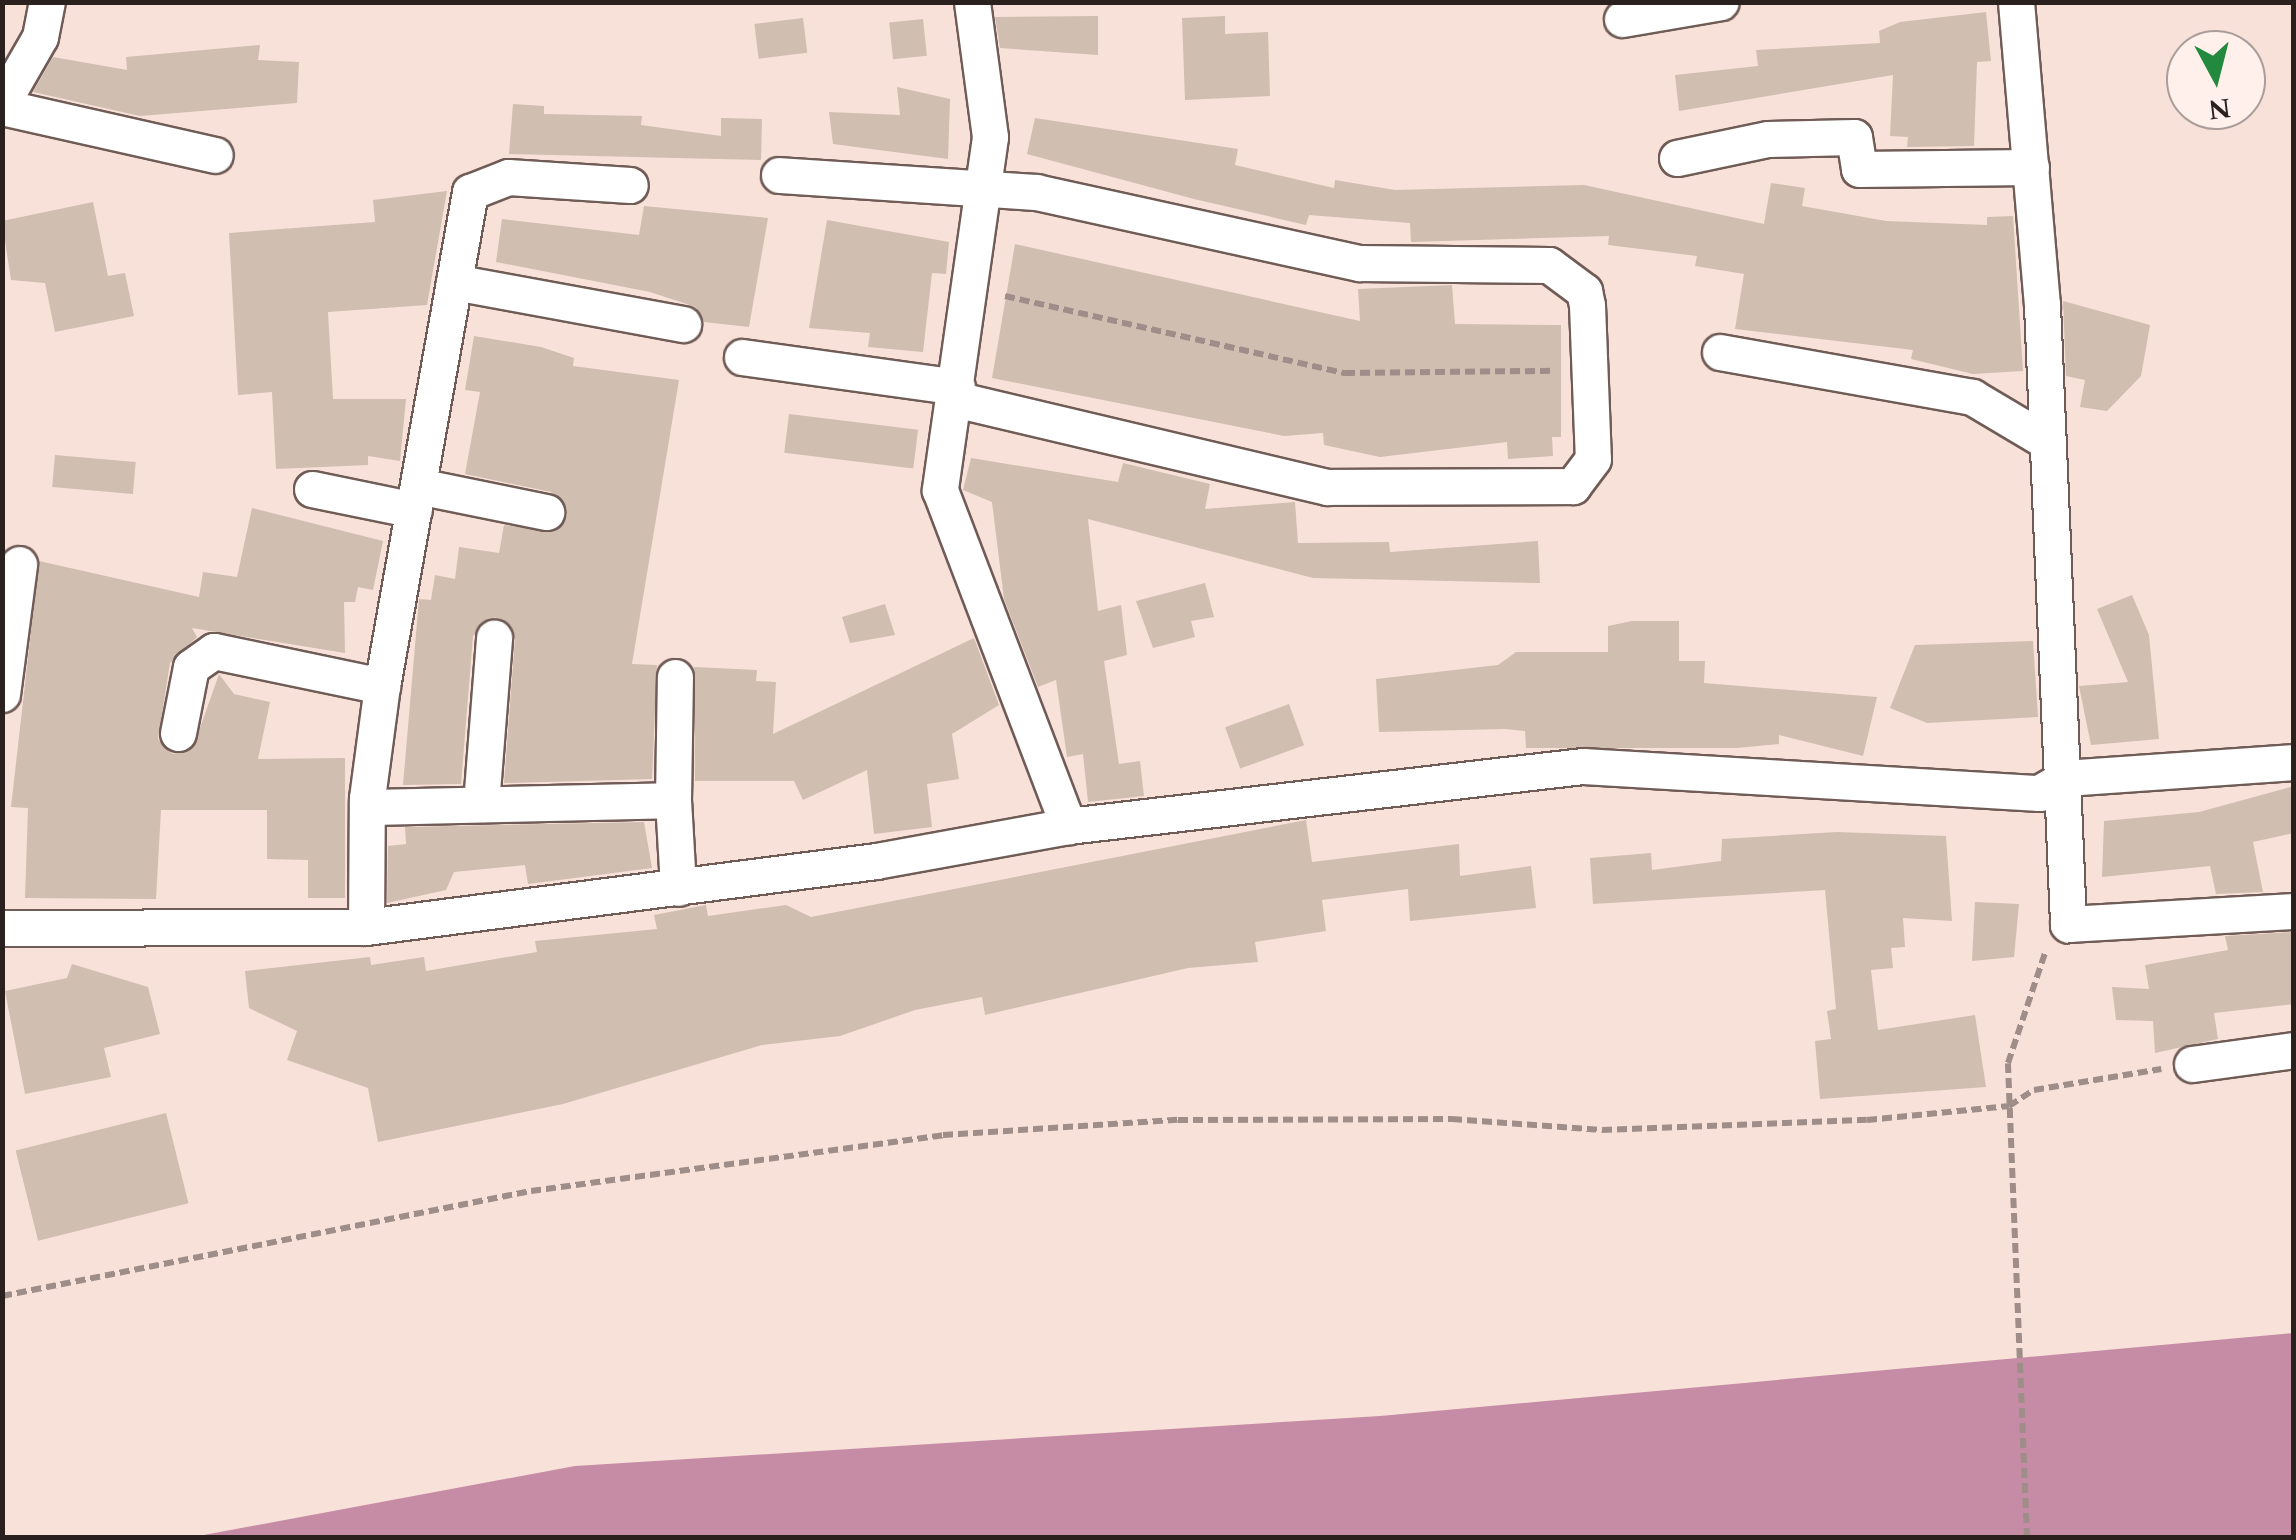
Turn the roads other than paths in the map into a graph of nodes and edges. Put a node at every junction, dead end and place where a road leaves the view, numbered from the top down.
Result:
1 (47, 2) edge
2 (972, 2) edge
3 (1721, 2) edge
4 (2016, 2) edge
5 (1622, 19) dead end
6 (2, 105) edge
7 (216, 155) dead end
8 (1677, 158) dead end
9 (2030, 167) junction
10 (779, 176) dead end
11 (630, 184) dead end
12 (986, 185) junction
13 (454, 282) junction
14 (683, 324) dead end
15 (1720, 352) dead end
16 (742, 357) dead end
17 (956, 393) junction
18 (2041, 438) junction
19 (312, 488) dead end
20 (416, 498) junction
21 (546, 512) dead end
22 (19, 564) dead end
23 (494, 638) dead end
24 (675, 677) dead end
25 (382, 686) junction
26 (2, 694) edge
27 (178, 734) dead end
28 (2294, 762) edge
29 (2065, 778) junction
30 (673, 800) junction
31 (481, 804) junction
32 (368, 807) junction
33 (1068, 826) junction
34 (678, 888) junction
35 (2294, 911) edge
36 (366, 927) junction
37 (2, 928) edge
38 (2294, 1050) edge
39 (2192, 1064) road end

1 - 6 street
2 - 12 street
3 - 5 street
4 - 9 street
6 - 7 street
8 - 9 street
9 - 18 street
10 - 12 street
11 - 13 street
12 - 17 street
12 - 17 street
13 - 14 street
13 - 20 street
15 - 18 street
16 - 17 street
17 - 33 street
18 - 29 street
19 - 20 street
20 - 21 street
20 - 25 street
22 - 26 street
23 - 31 street
24 - 30 street
25 - 27 street
25 - 32 street
28 - 29 street
29 - 33 street
29 - 35 street
30 - 31 street
30 - 34 street
31 - 32 street
32 - 36 street
33 - 34 street
34 - 36 street
36 - 37 street
38 - 39 street

